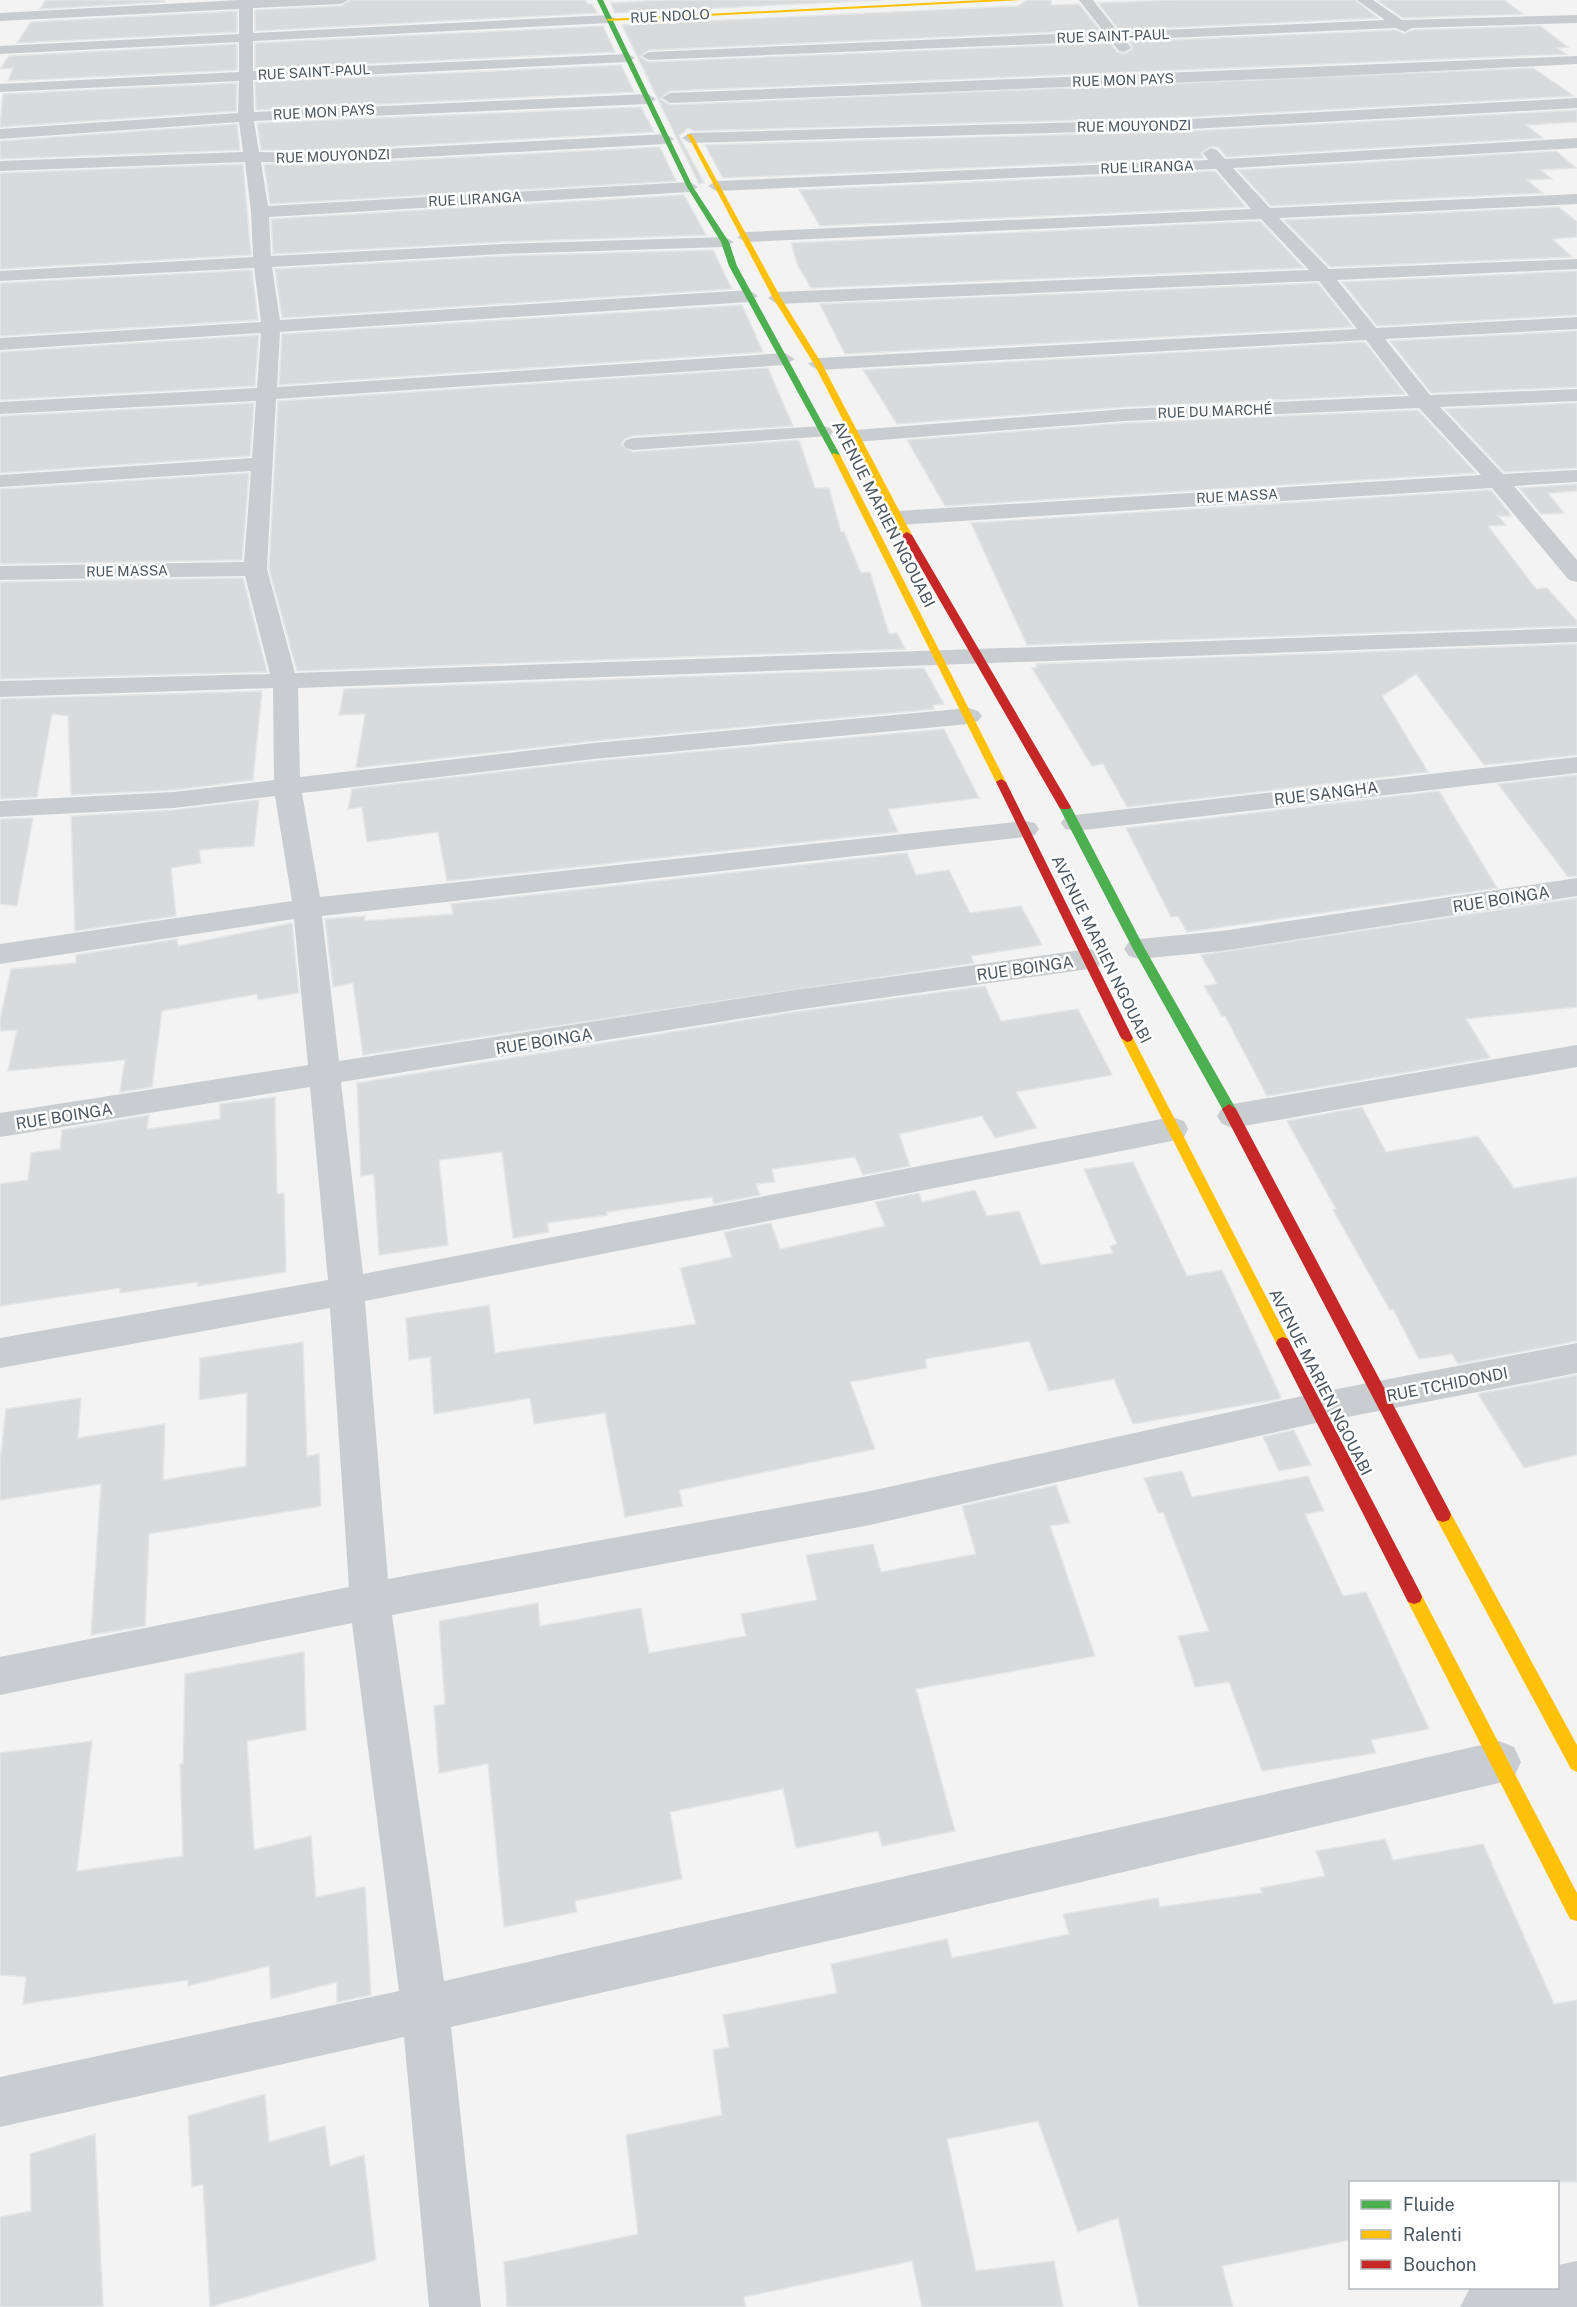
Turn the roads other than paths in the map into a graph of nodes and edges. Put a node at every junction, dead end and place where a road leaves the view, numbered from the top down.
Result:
1 (15, 0) edge
2 (341, 0) edge
3 (600, 0) edge
4 (1018, 0) edge
5 (1086, 0) edge
6 (1364, 0) edge
7 (624, 2) dead end
8 (246, 3) edge
9 (4, 17) edge
10 (632, 18) junction
11 (1577, 19) edge
12 (609, 20) junction
13 (1400, 24) junction
14 (0, 31) edge
15 (1115, 36) junction
16 (1419, 37) dead end
17 (248, 38) junction
18 (1436, 49) dead end
19 (0, 50) edge
20 (647, 51) joint
21 (628, 58) junction
22 (1577, 60) edge
23 (1458, 64) junction
24 (245, 75) junction
25 (1150, 79) junction
26 (1486, 82) dead end
27 (662, 83) dead end
28 (0, 88) edge
29 (1163, 93) dead end
30 (1503, 93) dead end
31 (648, 99) junction
32 (672, 103) joint
33 (1577, 103) edge
34 (1519, 104) junction
35 (1176, 109) dead end
36 (246, 117) junction
37 (1543, 119) dead end
38 (1191, 124) junction
39 (1560, 130) dead end
40 (686, 131) joint
41 (0, 134) edge
42 (666, 139) junction
43 (1577, 142) edge
44 (250, 157) junction
45 (1221, 164) junction
46 (0, 166) edge
47 (716, 186) junction
48 (690, 187) junction
49 (1577, 199) edge
50 (260, 213) junction
51 (1267, 215) junction
52 (746, 237) junction
53 (726, 242) junction
54 (262, 261) junction
55 (1577, 264) edge
56 (0, 276) edge
57 (1325, 276) junction
58 (749, 296) junction
59 (777, 298) junction
60 (1577, 323) edge
61 (271, 327) junction
62 (1374, 335) junction
63 (0, 344) edge
64 (785, 359) junction
65 (818, 364) junction
66 (265, 394) junction
67 (1577, 395) edge
68 (1425, 403) junction
69 (0, 408) edge
70 (823, 432) junction
71 (855, 436) junction
72 (633, 444) dead end
73 (263, 464) junction
74 (1577, 476) edge
75 (0, 481) edge
76 (1498, 481) junction
77 (897, 518) junction
78 (255, 569) junction
79 (0, 573) edge
80 (1577, 575) edge
81 (1577, 635) edge
82 (938, 656) junction
83 (976, 656) junction
84 (285, 682) junction
85 (0, 689) edge
86 (969, 716) junction
87 (1577, 765) edge
88 (286, 785) junction
89 (0, 809) edge
90 (1075, 823) junction
91 (1025, 829) junction
92 (1577, 887) edge
93 (308, 908) junction
94 (1139, 949) junction
95 (0, 954) edge
96 (1089, 959) junction
97 (1577, 1056) edge
98 (325, 1076) junction
99 (1233, 1116) junction
100 (0, 1125) edge
101 (1172, 1129) junction
102 (347, 1290) junction
103 (0, 1353) edge
104 (1577, 1358) edge
105 (1379, 1397) junction
106 (1316, 1408) junction
107 (370, 1602) junction
108 (0, 1676) edge
109 (1500, 1762) junction
110 (1577, 1763) edge
111 (1577, 1912) edge
112 (425, 2011) junction
113 (0, 2102) edge
114 (1577, 2287) edge
115 (455, 2307) edge
116 (1485, 2307) edge

1 - 9 street
2 - 8 street
3 - 12 main road, AVENUE MARIEN NGOUABI
4 - 10 main road, RUE NDOLO
5 - 15 street
6 - 13 street
7 - 10 main road
8 - 9 street
8 - 17 street
9 - 14 street
10 - 12 main road, RUE NDOLO
10 - 20 main road
11 - 13 street, RUE SAINT-PAUL
12 - 17 street
12 - 21 main road, AVENUE MARIEN NGOUABI
13 - 15 street, RUE SAINT-PAUL
13 - 16 street
15 - 20 street, RUE SAINT-PAUL
15 - 25 street
17 - 19 street
17 - 24 street
18 - 23 street
21 - 24 street, RUE SAINT-PAUL
21 - 31 main road, AVENUE MARIEN NGOUABI
22 - 23 street, RUE MON PAYS
23 - 25 street, RUE MON PAYS
23 - 26 street
24 - 28 street, RUE SAINT-PAUL
24 - 36 street
25 - 29 street
25 - 32 street, RUE MON PAYS
27 - 32 main road
30 - 34 street
31 - 36 street, RUE MON PAYS
31 - 42 main road, AVENUE MARIEN NGOUABI
33 - 34 street, RUE MOUYONDZI
34 - 37 street
34 - 38 street, RUE MOUYONDZI
35 - 38 street
36 - 41 street, RUE MON PAYS
36 - 44 street
38 - 40 street, RUE MOUYONDZI
38 - 45 street
39 - 43 street
40 - 47 main road
42 - 44 street, RUE MOUYONDZI
42 - 48 main road, AVENUE MARIEN NGOUABI
43 - 45 street, RUE LIRANGA
44 - 46 street, RUE MOUYONDZI
44 - 50 street
45 - 47 street, RUE LIRANGA
45 - 51 street
47 - 52 main road
48 - 50 street, RUE LIRANGA
48 - 53 main road, AVENUE MARIEN NGOUABI
49 - 51 street
50 - 54 street
51 - 52 street
51 - 57 street
52 - 59 main road
53 - 54 street
53 - 58 main road, AVENUE MARIEN NGOUABI
54 - 56 street
54 - 61 street
55 - 57 street
57 - 59 street
57 - 62 street
58 - 61 street
58 - 64 main road, AVENUE MARIEN NGOUABI
59 - 65 main road
60 - 62 street
61 - 63 street
61 - 66 street
62 - 65 street
62 - 68 street
64 - 66 street
64 - 70 main road, AVENUE MARIEN NGOUABI
65 - 71 main road
66 - 69 street
66 - 73 street
67 - 68 street, RUE DU MARCHÉ
68 - 71 street, RUE DU MARCHÉ
68 - 76 street
70 - 72 street
70 - 82 main road, AVENUE MARIEN NGOUABI
71 - 77 main road
73 - 75 street
73 - 78 street
74 - 76 street, RUE MASSA
76 - 77 street, RUE MASSA
76 - 80 street
77 - 83 main road
78 - 79 street, RUE MASSA
78 - 84 street
81 - 83 street
82 - 83 street
82 - 84 street
82 - 86 main road, AVENUE MARIEN NGOUABI
83 - 90 main road
84 - 85 street
84 - 88 street
86 - 88 street
86 - 91 main road, AVENUE MARIEN NGOUABI
87 - 90 street, RUE SANGHA
88 - 89 street
88 - 93 street
90 - 94 main road
91 - 93 street
91 - 96 main road, AVENUE MARIEN NGOUABI
92 - 94 street, RUE BOINGA
93 - 95 street
93 - 98 street
94 - 99 main road
96 - 98 street, RUE BOINGA
96 - 101 main road, AVENUE MARIEN NGOUABI
97 - 99 street
98 - 100 street, RUE BOINGA
98 - 102 street
99 - 105 main road
101 - 102 street
101 - 106 main road, AVENUE MARIEN NGOUABI
102 - 103 street
102 - 107 street
104 - 105 street, RUE TCHIDONDI
105 - 106 street, RUE TCHIDONDI
105 - 110 main road
106 - 107 street, RUE TCHIDONDI
106 - 109 main road, AVENUE MARIEN NGOUABI
107 - 108 street, RUE TCHIDONDI
107 - 112 street
109 - 111 main road, AVENUE MARIEN NGOUABI
109 - 112 street
112 - 113 street
112 - 115 street
114 - 116 street

